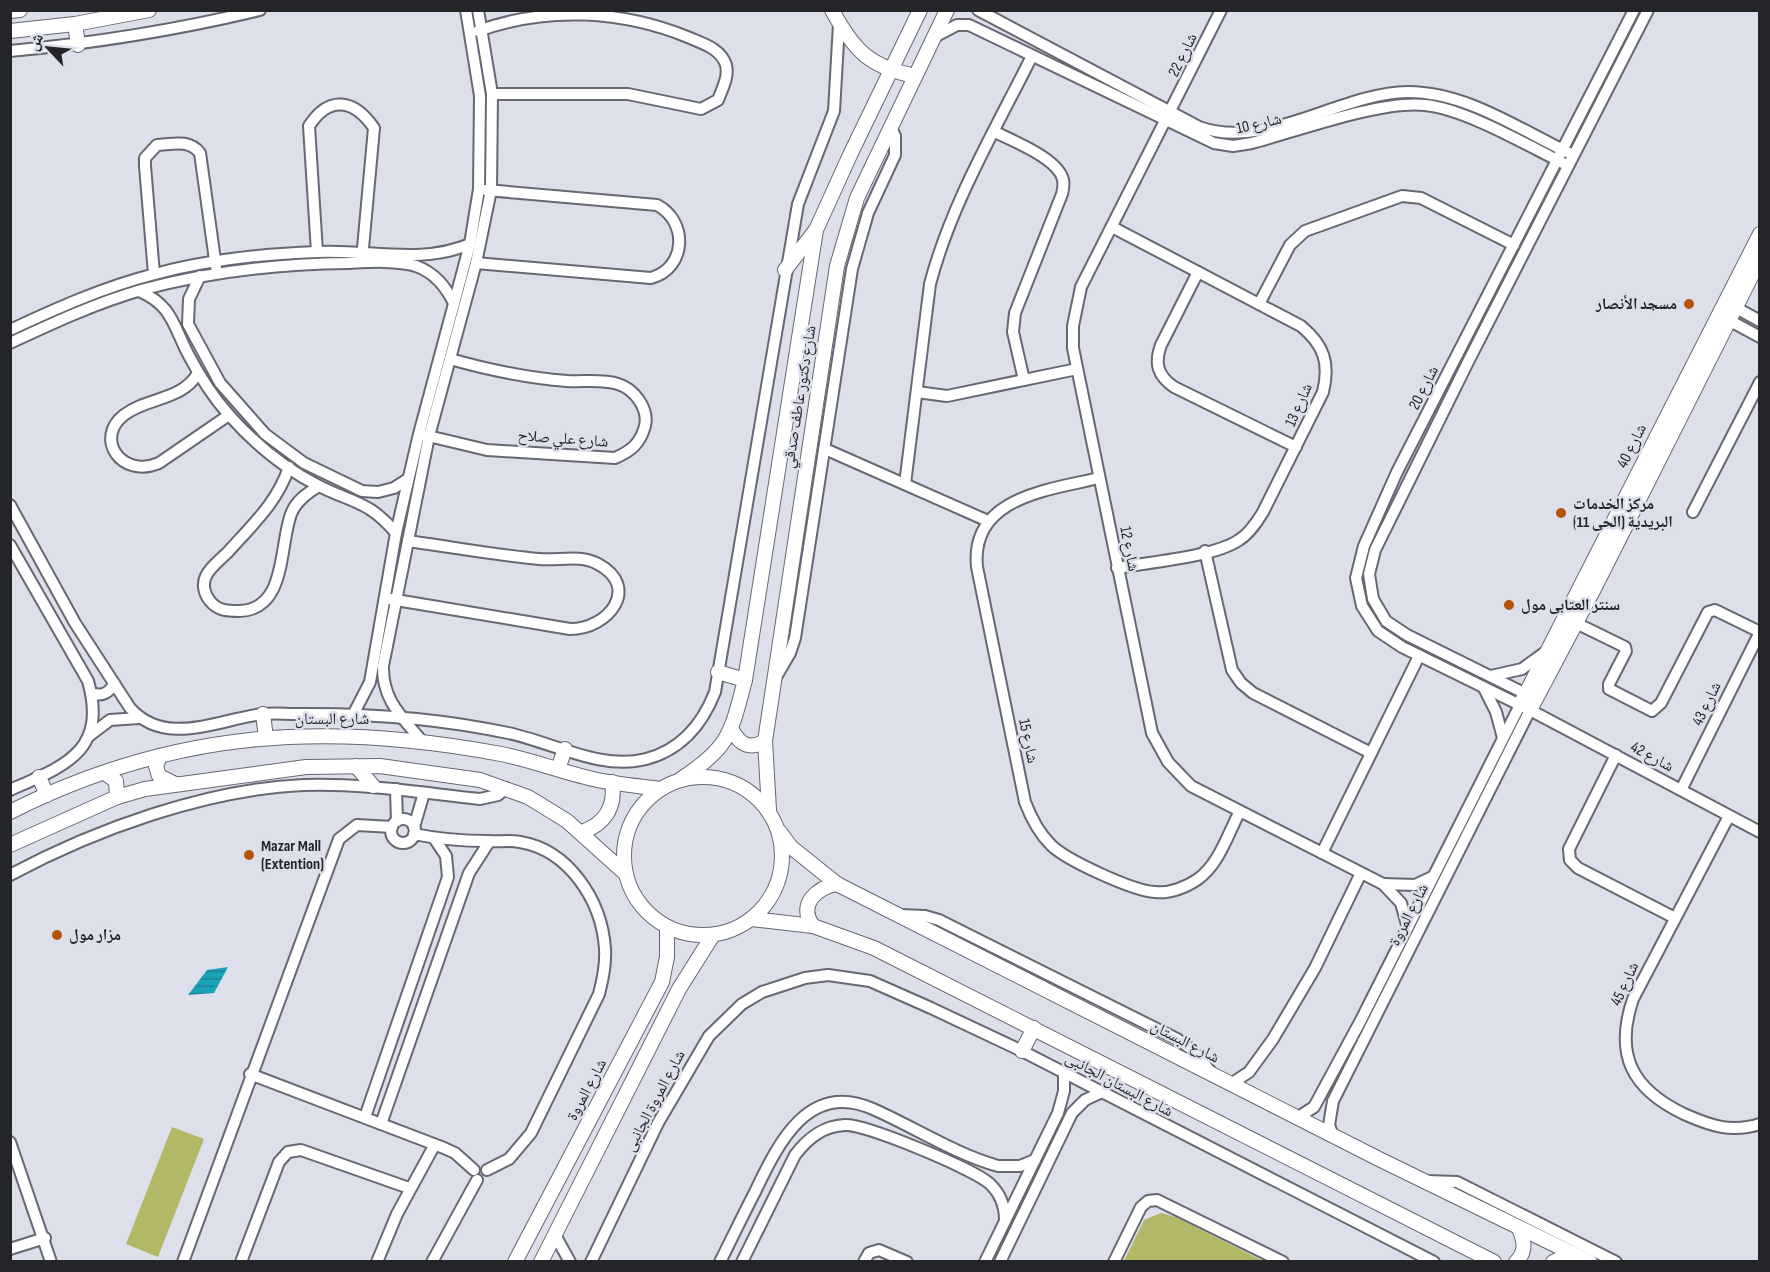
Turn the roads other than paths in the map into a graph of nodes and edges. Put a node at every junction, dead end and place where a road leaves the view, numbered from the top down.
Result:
1 (20, 10) edge
2 (149, 10) edge
3 (260, 10) edge
4 (466, 10) edge
5 (478, 10) edge
6 (832, 10) edge
7 (920, 10) edge
8 (947, 10) edge
9 (978, 10) edge
10 (1221, 10) edge
11 (1634, 10) edge
12 (1648, 10) edge
13 (10, 12) edge
14 (75, 24) junction
15 (839, 24) junction
16 (483, 30) junction
17 (10, 31) edge
18 (471, 34) junction
19 (934, 38) junction
20 (78, 45) junction
21 (10, 51) edge
22 (1032, 56) junction
23 (891, 71) junction
24 (915, 76) junction
25 (492, 94) junction
26 (1169, 117) junction
27 (891, 128) junction
28 (995, 132) junction
29 (1560, 155) junction
30 (1572, 161) junction
31 (480, 189) junction
32 (491, 190) junction
33 (1112, 227) junction
34 (816, 230) junction
35 (1760, 234) edge
36 (470, 244) junction
37 (1513, 248) junction
38 (317, 252) junction
39 (1522, 256) junction
40 (362, 257) junction
41 (1760, 259) edge
42 (476, 263) junction
43 (216, 267) junction
44 (785, 270) junction
45 (1198, 272) junction
46 (154, 274) junction
47 (200, 276) junction
48 (139, 291) junction
49 (454, 303) junction
50 (1259, 304) junction
51 (1726, 311) junction
52 (1758, 320) edge
53 (10, 330) edge
54 (1755, 334) edge
55 (10, 343) edge
56 (450, 359) junction
57 (1077, 369) junction
58 (198, 373) junction
59 (1024, 380) junction
60 (1760, 382) edge
61 (917, 392) junction
62 (229, 415) junction
63 (265, 434) junction
64 (424, 435) junction
65 (255, 442) junction
66 (1296, 447) junction
67 (825, 449) junction
68 (289, 467) junction
69 (1099, 478) junction
70 (408, 480) junction
71 (905, 484) junction
72 (319, 486) junction
73 (10, 505) edge
74 (1693, 512) dead end
75 (988, 521) junction
76 (396, 533) junction
77 (29, 540) junction
78 (408, 541) junction
79 (11, 547) edge
80 (1205, 551) junction
81 (1118, 568) junction
82 (390, 599) junction
83 (1576, 622) junction
84 (1760, 632) edge
85 (1548, 648) junction
86 (1419, 656) junction
87 (718, 672) junction
88 (1490, 676) junction
89 (745, 680) junction
90 (774, 680) junction
91 (114, 683) junction
92 (1484, 687) junction
93 (91, 693) junction
94 (1528, 702) junction
95 (354, 713) junction
96 (263, 714) junction
97 (401, 717) junction
98 (139, 718) junction
99 (732, 730) junction
100 (266, 738) junction
101 (1503, 738) junction
102 (87, 739) junction
103 (421, 740) junction
104 (765, 741) junction
105 (565, 749) junction
106 (1371, 753) junction
107 (1616, 755) junction
108 (160, 756) junction
109 (356, 766) junction
110 (558, 769) junction
111 (105, 772) junction
112 (39, 777) junction
113 (681, 779) junction
114 (612, 782) junction
115 (178, 784) junction
116 (373, 786) junction
117 (506, 788) junction
118 (396, 789) junction
119 (660, 789) junction
120 (10, 790) edge
121 (1681, 790) junction
122 (424, 793) junction
123 (47, 795) junction
124 (117, 797) junction
125 (769, 810) junction
126 (10, 812) edge
127 (1239, 813) junction
128 (1729, 816) junction
129 (394, 824) junction
130 (414, 831) junction
131 (779, 831) junction
132 (582, 832) junction
133 (1760, 832) edge
134 (434, 838) junction
135 (489, 842) junction
136 (10, 845) edge
137 (1322, 853) junction
138 (1361, 873) junction
139 (626, 874) junction
140 (10, 875) edge
141 (1432, 877) junction
142 (837, 884) junction
143 (1383, 884) junction
144 (1675, 918) junction
145 (752, 919) junction
146 (1407, 925) junction
147 (813, 926) junction
148 (667, 927) junction
149 (713, 935) junction
150 (413, 980) junction
151 (780, 984) joint
152 (429, 987) junction
153 (1034, 1028) junction
154 (1022, 1051) junction
155 (1064, 1073) junction
156 (250, 1074) junction
157 (1231, 1084) junction
158 (1102, 1092) junction
159 (1056, 1117) junction
160 (365, 1118) junction
161 (1297, 1118) junction
162 (1068, 1122) junction
163 (381, 1124) junction
164 (1760, 1124) edge
165 (1333, 1136) junction
166 (10, 1142) edge
167 (434, 1146) junction
168 (1035, 1160) junction
169 (994, 1165) junction
170 (476, 1175) junction
171 (1424, 1181) junction
172 (989, 1183) junction
173 (410, 1188) junction
174 (1005, 1220) junction
175 (1519, 1228) junction
176 (555, 1235) junction
177 (45, 1238) junction
178 (10, 1249) edge
179 (1572, 1253) junction
180 (987, 1257) edge
181 (1001, 1260) edge
182 (51, 1262) edge
183 (183, 1262) edge
184 (241, 1262) edge
185 (377, 1262) edge
186 (432, 1262) edge
187 (515, 1262) edge
188 (541, 1262) edge
189 (570, 1262) edge
190 (591, 1262) edge
191 (720, 1262) edge
192 (742, 1262) edge
193 (864, 1262) edge
194 (907, 1262) edge
195 (1114, 1262) edge
196 (1283, 1262) edge
197 (1434, 1262) edge
198 (1494, 1262) edge
199 (1516, 1262) edge
200 (1553, 1262) edge
201 (1590, 1262) edge
202 (1616, 1262) edge

1 - 13 street
2 - 14 street
3 - 20 street
4 - 18 street
5 - 16 street
6 - 15 street
7 - 23 street, شارع دكتور عاطف صدقي
8 - 19 street, شارع دكتور عاطف صدقي
9 - 26 street, شارع 10
10 - 26 street, شارع 22
11 - 29 street, شارع 20
12 - 30 street, شارع 20
14 - 17 street
14 - 20 street
15 - 23 street
15 - 44 street
16 - 18 street
16 - 25 street
16 - 25 street
18 - 31 street
19 - 22 street, شارع 10
19 - 24 street, شارع دكتور عاطف صدقي
20 - 21 street
22 - 26 street, شارع 10
22 - 28 street
23 - 24 street
23 - 34 street, شارع دكتور عاطف صدقي
24 - 27 street, شارع دكتور عاطف صدقي
25 - 32 street
26 - 29 street, شارع 10
26 - 33 street, شارع 12
27 - 67 street
27 - 90 street, شارع دكتور عاطف صدقي
28 - 59 street
28 - 61 street
29 - 30 street, شارع 10
29 - 37 street, شارع 20
30 - 39 street, شارع 20
31 - 32 street
31 - 36 street
32 - 42 street
32 - 42 street
33 - 45 street, شارع 13
33 - 57 street, شارع 12
34 - 44 street
34 - 89 street, شارع دكتور عاطف صدقي
35 - 51 street, شارع 40
36 - 40 street
36 - 49 street
37 - 39 street
37 - 50 street
37 - 86 street, شارع 20
38 - 40 street
38 - 40 street
38 - 43 street
39 - 88 street, شارع 20
40 - 43 street
40 - 49 street
41 - 51 street, شارع 40
42 - 56 street
43 - 46 street
43 - 46 street
43 - 47 street
44 - 87 street
45 - 50 street, شارع 13
45 - 66 street
46 - 53 street
47 - 48 street
47 - 63 street
48 - 55 street
48 - 58 street
49 - 64 street
50 - 66 street, شارع 13
51 - 52 street
51 - 54 street
51 - 83 street, شارع 40
51 - 85 street, شارع 40
52 - 54 street
56 - 64 street
56 - 64 street, شارع علي صلاح
57 - 59 street
57 - 69 street, شارع 12
58 - 62 street
58 - 62 street
59 - 61 street
60 - 74 street
61 - 71 street
62 - 65 street
63 - 65 street
63 - 70 street
64 - 70 street
64 - 78 street
65 - 68 street
66 - 80 street, شارع 13
67 - 71 street
67 - 90 street
68 - 72 street
68 - 72 street
69 - 75 street
69 - 81 street, شارع 12
70 - 76 street
71 - 75 street
72 - 76 street
73 - 77 street
75 - 127 street, شارع 15
76 - 82 street
77 - 79 street
77 - 91 street
78 - 82 street
78 - 82 street
79 - 93 street
80 - 81 street, شارع 13
80 - 106 street
81 - 127 street, شارع 12
82 - 95 street
82 - 97 street
83 - 84 street
83 - 94 street, شارع 40
84 - 121 street, شارع 43
85 - 88 street
85 - 94 street, شارع 40
86 - 92 street, شارع 20
86 - 106 street
87 - 89 street
87 - 105 street
88 - 94 street, شارع 20
89 - 99 street, شارع دكتور عاطف صدقي
90 - 104 street, شارع دكتور عاطف صدقي
91 - 93 street
91 - 98 street
92 - 94 street, شارع 20
92 - 101 street
93 - 102 street
94 - 101 street, شارع المروة
94 - 107 street, شارع 42
94 - 165 street, شارع المروة
95 - 96 street
95 - 97 street
96 - 98 street
96 - 100 street
97 - 103 street
97 - 105 street
98 - 102 street
99 - 104 street
99 - 113 street, شارع دكتور عاطف صدقي
100 - 103 street, شارع البستان
100 - 108 street, شارع البستان
101 - 141 street, شارع المروة
102 - 112 street
103 - 110 street, شارع البستان
104 - 125 street, شارع دكتور عاطف صدقي
105 - 110 street
106 - 137 street
107 - 121 street, شارع 42
107 - 144 street
108 - 111 street, شارع البستان
108 - 115 street
109 - 115 street
109 - 116 street
109 - 117 street
110 - 114 street, شارع البستان
111 - 123 street, شارع البستان
111 - 124 street
112 - 120 street
112 - 123 street
113 - 119 street
113 - 125 street
114 - 119 street, شارع البستان
114 - 132 street
115 - 124 street
116 - 118 street
116 - 140 street
117 - 122 street
117 - 132 street
118 - 122 street
118 - 129 street
119 - 139 street
121 - 128 street, شارع 42
122 - 130 street
123 - 126 street, شارع البستان
124 - 136 street
125 - 131 street
127 - 137 street, شارع 12
128 - 133 street, شارع 42
128 - 144 street, شارع 45
129 - 130 street
129 - 130 street
129 - 156 street
130 - 134 street
131 - 142 street, شارع البستان
131 - 145 street
132 - 139 street
134 - 135 street
134 - 150 street
135 - 152 street
135 - 170 street
137 - 138 street, شارع 12
138 - 143 street, شارع 12
138 - 157 street
139 - 148 street
141 - 143 street, شارع 12
141 - 146 street, شارع المروة
142 - 147 street
142 - 157 street, شارع البستان
143 - 146 street, شارع 12
144 - 164 street, شارع 45
145 - 147 street
145 - 149 street
146 - 161 street, شارع المروة
147 - 153 street
148 - 149 street
148 - 187 street, شارع المروة
149 - 176 street
150 - 152 street
150 - 160 street
151 - 154 street, شارع البستان الجانبى
151 - 190 street, شارع المروة الجانبى
152 - 163 street
153 - 154 street
153 - 198 street
154 - 155 street, شارع البستان الجانبى
155 - 158 street, شارع البستان الجانبى
155 - 159 street
156 - 160 street
156 - 183 street
157 - 161 street, شارع البستان
158 - 162 street
158 - 197 street, شارع البستان الجانبى
159 - 162 street
159 - 168 street
160 - 163 street
161 - 165 street, شارع البستان
162 - 181 street
163 - 167 street
165 - 171 street, شارع البستان
166 - 177 street
167 - 170 street
167 - 173 street
168 - 169 street
168 - 174 street
169 - 172 street
169 - 191 street
170 - 186 street
171 - 175 street, شارع البستان
171 - 202 street
172 - 174 street
172 - 192 street
173 - 184 street
173 - 185 street
174 - 180 street
175 - 179 street, شارع البستان
175 - 199 street
176 - 188 street
176 - 189 street
177 - 178 street
177 - 182 street
179 - 200 street
179 - 201 street, شارع البستان
180 - 181 street
193 - 194 street
195 - 196 street

